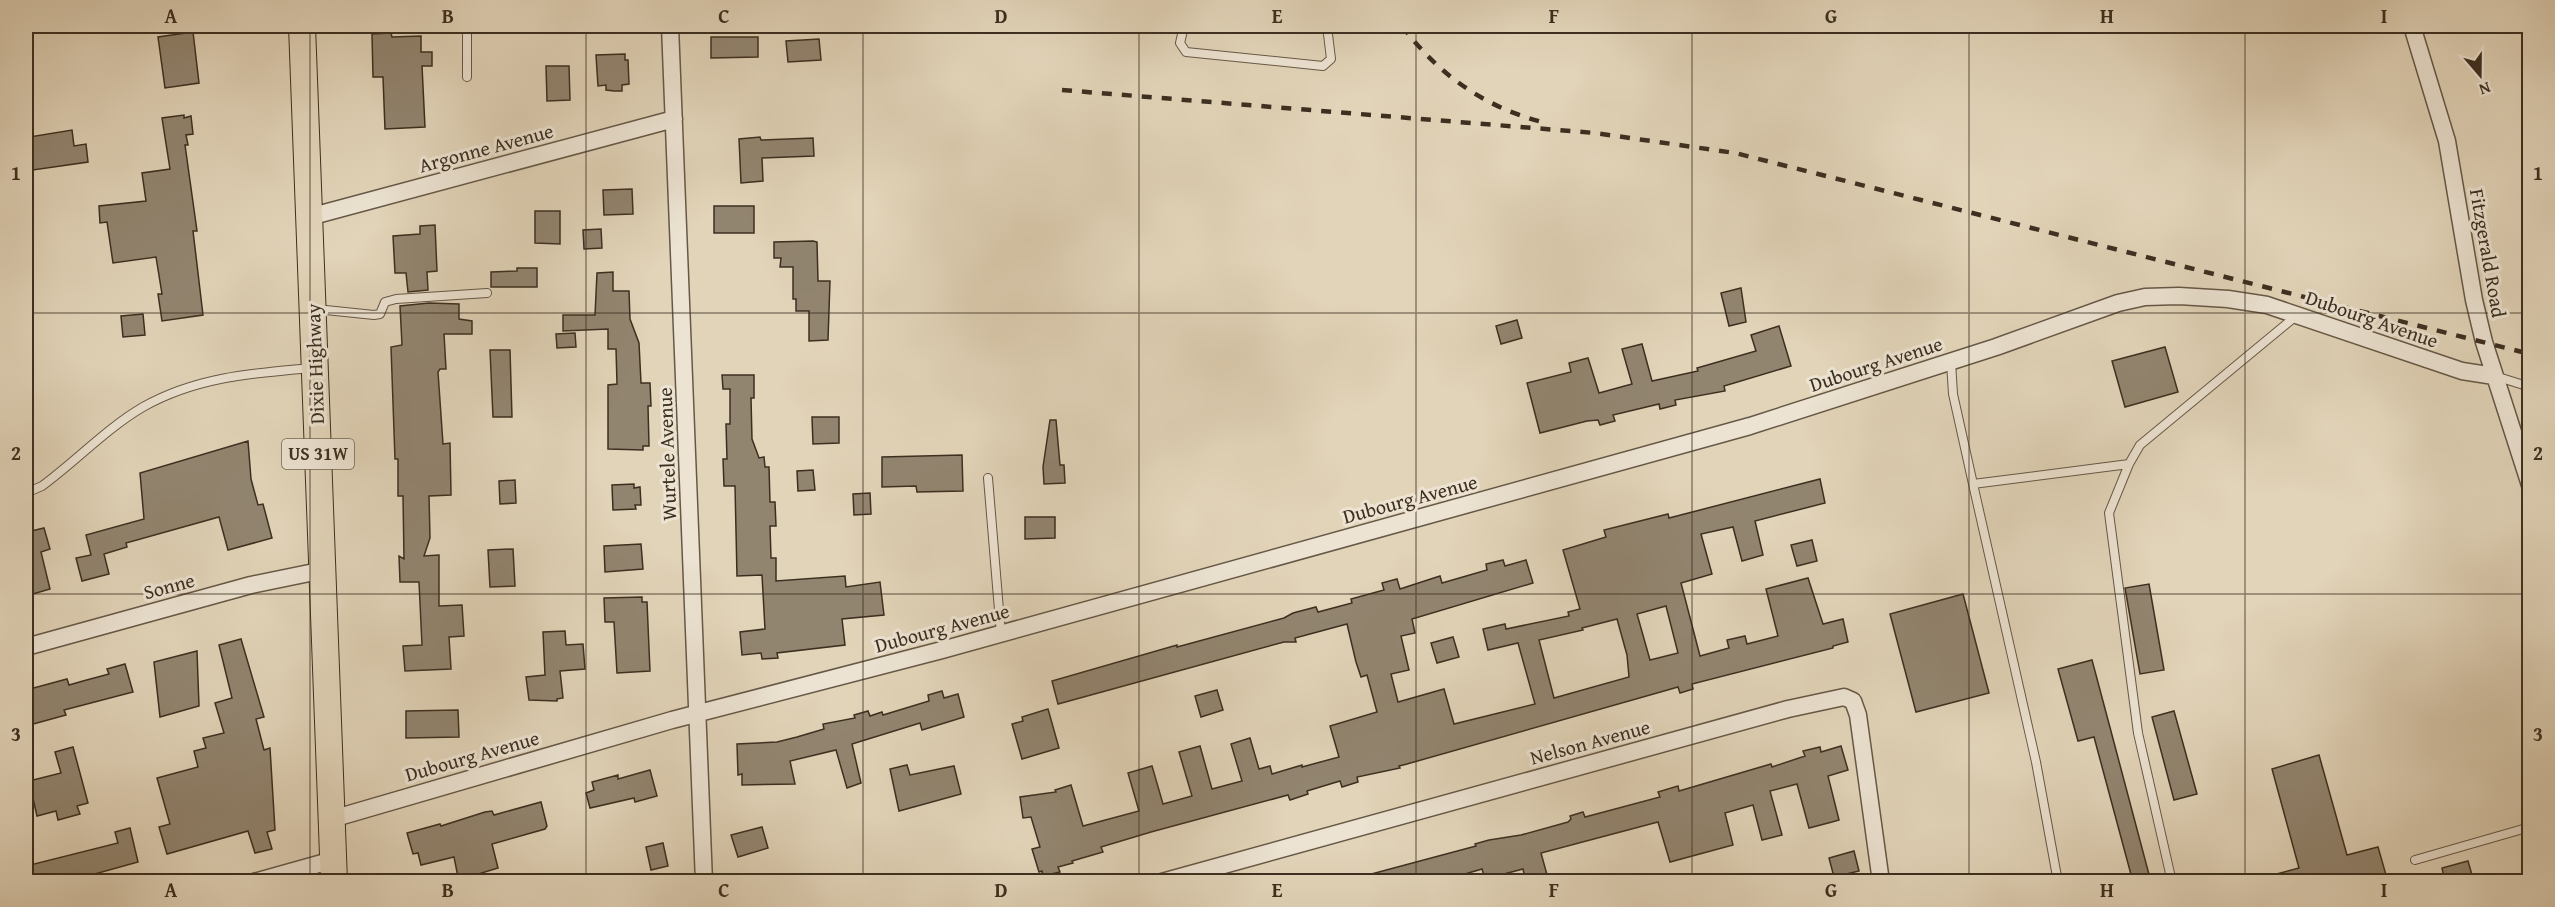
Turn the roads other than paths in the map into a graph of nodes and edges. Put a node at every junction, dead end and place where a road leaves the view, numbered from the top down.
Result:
1 (302, 26) edge
2 (467, 26) edge
3 (670, 26) edge
4 (1184, 26) edge
5 (1327, 26) edge
6 (2412, 26) edge
7 (467, 76) dead end
8 (674, 119) junction
9 (309, 217) junction
10 (488, 293) dead end
11 (313, 308) junction
12 (2296, 315) junction
13 (1951, 362) junction
14 (315, 368) junction
15 (2494, 376) junction
16 (2529, 387) edge
17 (2129, 464) junction
18 (988, 478) dead end
19 (1973, 484) junction
20 (2529, 485) edge
21 (26, 494) edge
22 (324, 570) junction
23 (1001, 634) junction
24 (26, 646) edge
25 (697, 714) junction
26 (332, 819) junction
27 (2529, 827) edge
28 (2415, 860) dead end
29 (334, 871) edge
30 (254, 882) edge
31 (704, 882) edge
32 (1162, 882) edge
33 (1881, 882) edge
34 (2058, 882) edge
35 (2172, 882) edge

1 - 9 main road, Dixie Highway / US 31W
2 - 7 lane
3 - 8 street, Wurtele Avenue
4 - 5 lane
6 - 15 street, Fitzgerald Road
8 - 9 street, Argonne Avenue
8 - 25 street, Wurtele Avenue
9 - 11 main road, Dixie Highway / US 31W
10 - 11 lane
11 - 14 main road, Dixie Highway / US 31W
12 - 13 street, Dubourg Avenue
12 - 15 street, Dubourg Avenue
12 - 17 lane
13 - 19 lane
13 - 23 street, Dubourg Avenue
14 - 21 lane
14 - 22 main road, Dixie Highway / US 31W
15 - 16 lane
15 - 20 street, Fitzgerald Road
17 - 19 lane
17 - 35 lane
18 - 23 lane
19 - 34 lane
22 - 24 street, Sonne
22 - 26 main road, Dixie Highway / US 31W
23 - 25 street, Dubourg Avenue
25 - 26 street, Dubourg Avenue
25 - 31 street, Wurtele Avenue
26 - 29 main road, Dixie Highway / US 31W
27 - 28 lane
29 - 30 street
32 - 33 street, Nelson Avenue

